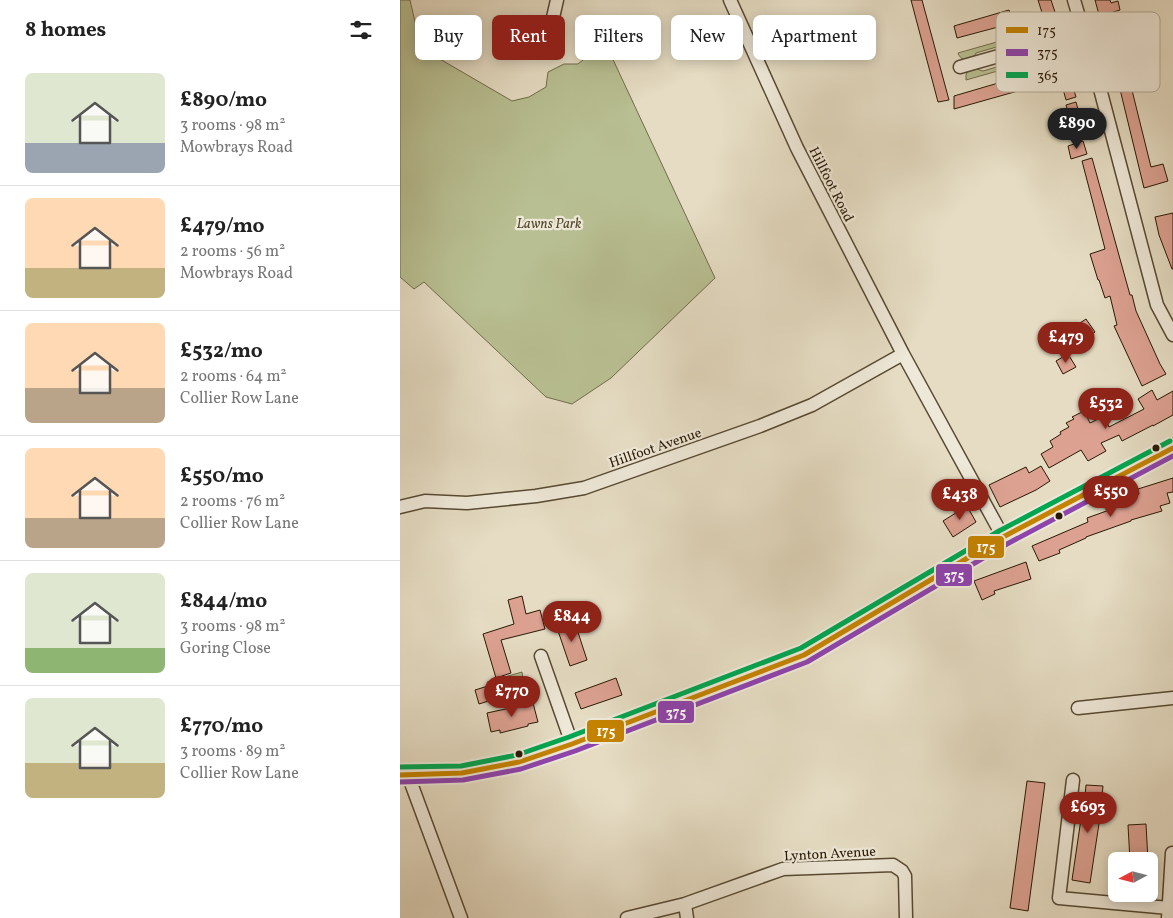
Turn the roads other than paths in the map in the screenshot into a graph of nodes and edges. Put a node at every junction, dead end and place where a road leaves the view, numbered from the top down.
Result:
1 (557, 0) edge
2 (730, 0) edge
3 (554, 15) edge
4 (996, 57) edge
5 (960, 67) dead end
6 (1101, 92) edge
7 (1173, 335) edge
8 (903, 354) junction
9 (1173, 448) edge
10 (400, 507) edge
11 (1003, 537) junction
12 (541, 656) dead end
13 (1173, 698) edge
14 (1078, 708) dead end
15 (572, 744) junction
16 (402, 774) edge
17 (1073, 780) dead end
18 (1173, 853) edge
19 (684, 904) junction
20 (1169, 913) edge
21 (461, 918) edge
22 (627, 918) edge
23 (687, 918) edge
24 (906, 918) edge

1 - 3 street
2 - 8 street, Hillfoot Road
4 - 5 street
6 - 7 street
8 - 10 street, Hillfoot Avenue
8 - 11 street, Hillfoot Road
9 - 11 main road
11 - 15 main road
12 - 15 street
13 - 14 street
15 - 16 main road
16 - 21 street
17 - 20 street
18 - 20 street
19 - 22 street, Lynton Avenue
19 - 23 street
19 - 24 street, Lynton Avenue

